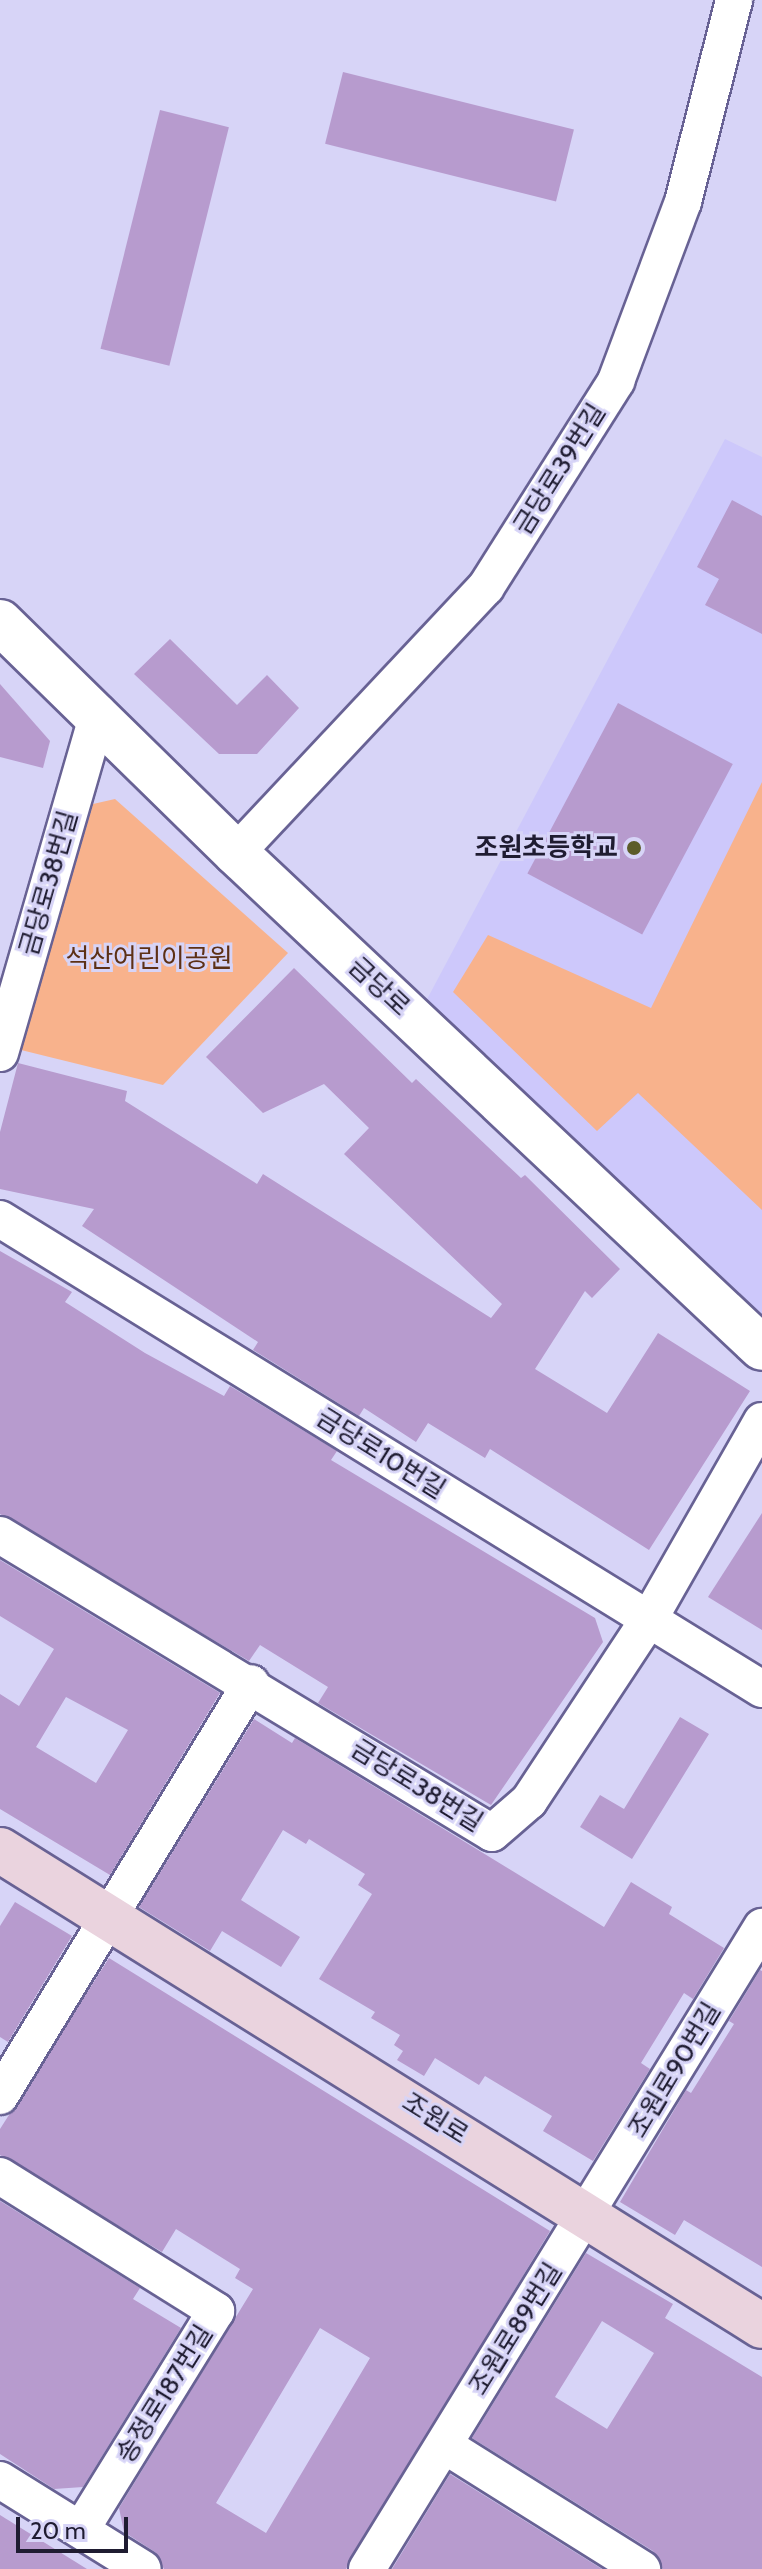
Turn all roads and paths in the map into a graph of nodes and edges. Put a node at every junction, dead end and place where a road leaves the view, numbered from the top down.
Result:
1 (734, 0) edge
2 (0, 622) edge
3 (98, 713) junction
4 (236, 853) junction
5 (0, 1053) edge
6 (0, 1219) edge
7 (762, 1348) edge
8 (762, 1421) edge
9 (0, 1535) edge
10 (649, 1619) junction
11 (251, 1683) junction
12 (762, 1689) edge
13 (0, 1850) edge
14 (106, 1915) junction
15 (762, 1927) edge
16 (0, 2096) edge
17 (0, 2176) edge
18 (587, 2213) junction
19 (762, 2326) edge
20 (444, 2445) junction
21 (0, 2480) edge
22 (81, 2530) junction
23 (143, 2569) edge
24 (367, 2569) edge
25 (642, 2569) edge

1 - 4 street, 금당로39번길
2 - 3 street, 금당로
3 - 4 street, 금당로
3 - 5 street, 금당로38번길
4 - 7 street, 금당로
6 - 10 street, 금당로10번길
8 - 10 street, 금당로38번길
9 - 11 street, 금당로38번길
10 - 11 street, 금당로38번길
10 - 12 street, 금당로10번길
11 - 14 street
13 - 14 main road, 조원로
14 - 16 street
14 - 18 main road, 조원로
15 - 18 street, 조원로90번길
17 - 22 street, 송정로187번길
18 - 19 main road, 조원로
18 - 20 street, 조원로89번길
20 - 24 street, 조원로89번길
20 - 25 street
21 - 22 street
22 - 23 street

